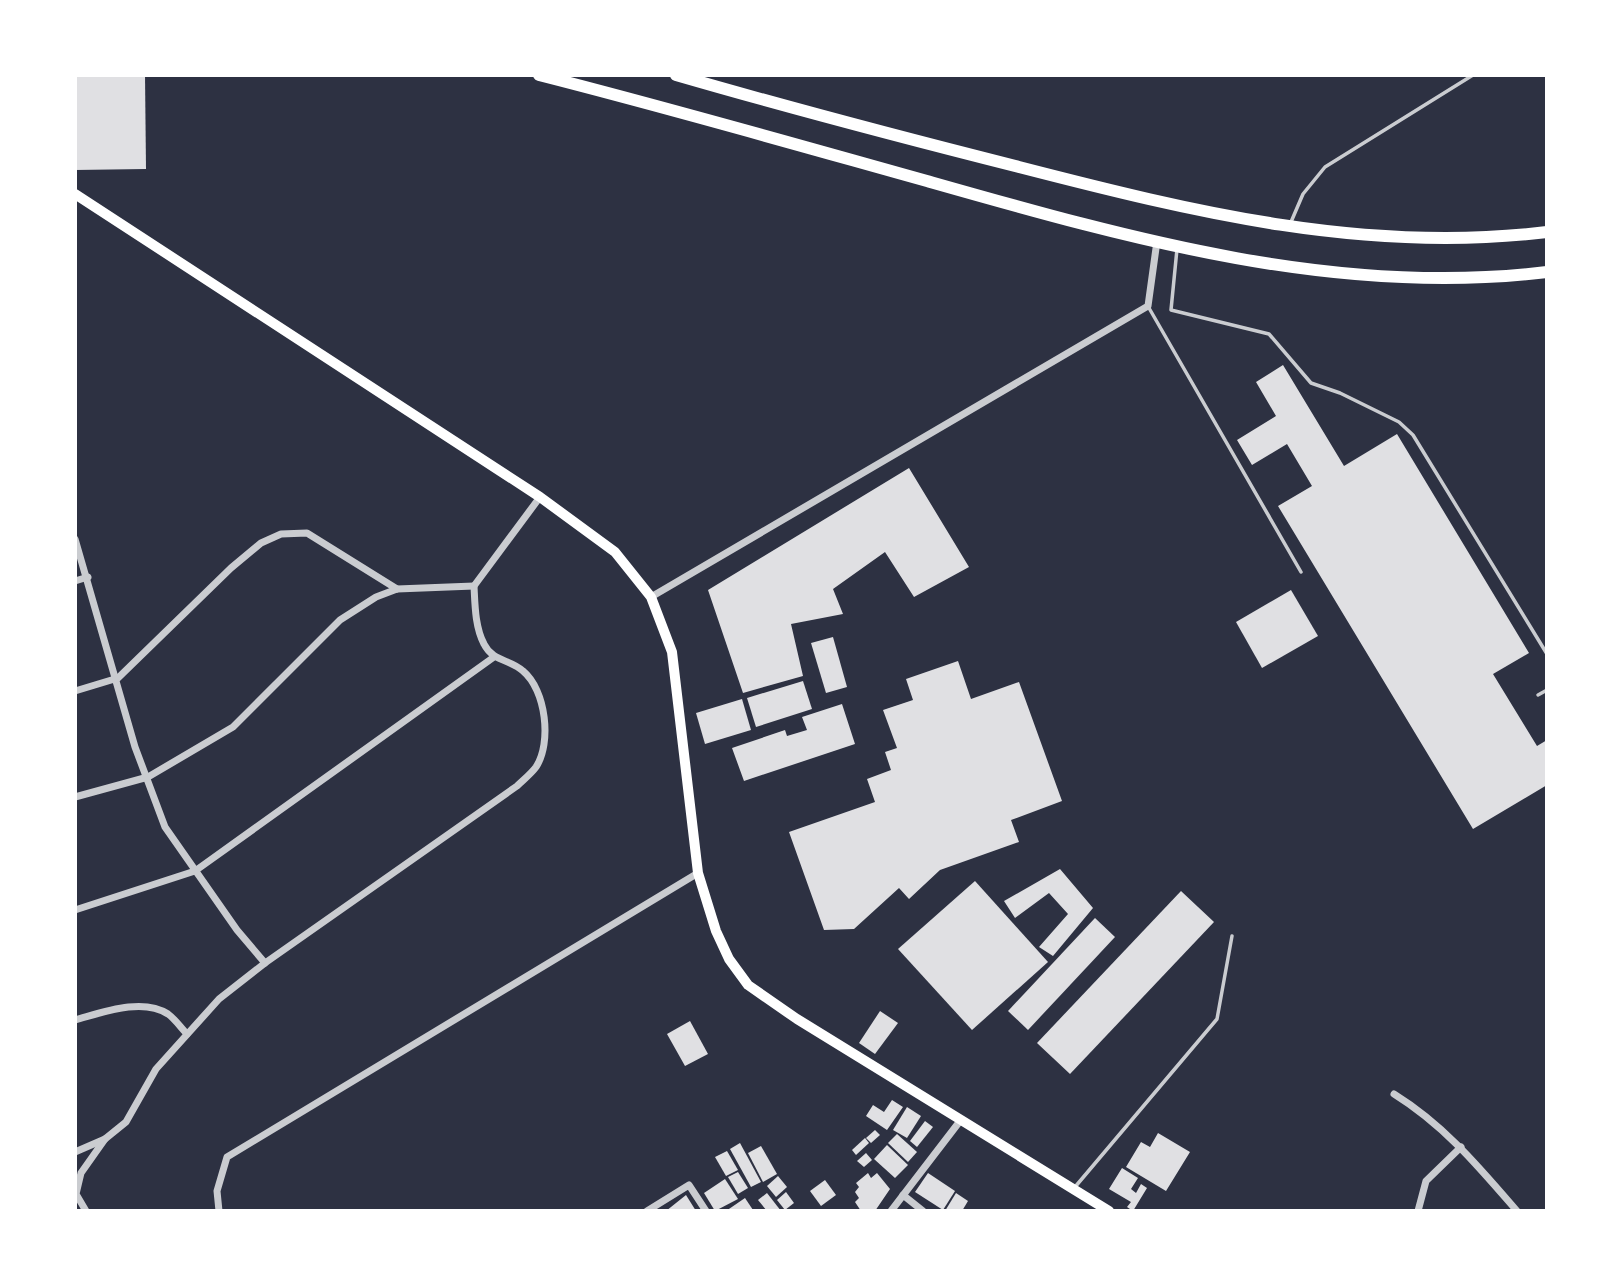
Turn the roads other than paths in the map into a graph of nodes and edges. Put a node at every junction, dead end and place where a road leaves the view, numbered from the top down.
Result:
1 (539, 75) edge
2 (676, 75) edge
3 (1473, 75) edge
4 (75, 194) edge
5 (1289, 227) junction
6 (1547, 232) edge
7 (1157, 241) junction
8 (1178, 246) junction
9 (1547, 272) edge
10 (1148, 306) junction
11 (540, 497) junction
12 (75, 538) edge
13 (1301, 572) dead end
14 (88, 577) junction
15 (75, 581) edge
16 (474, 586) junction
17 (397, 589) junction
18 (651, 597) junction
19 (1547, 654) edge
20 (494, 657) junction
21 (118, 678) junction
22 (1547, 690) edge
23 (75, 691) edge
24 (1538, 695) dead end
25 (148, 778) junction
26 (75, 797) edge
27 (195, 871) junction
28 (698, 873) junction
29 (75, 910) edge
30 (1232, 936) dead end
31 (265, 963) junction
32 (75, 1020) edge
33 (187, 1034) junction
34 (1394, 1094) dead end
35 (960, 1121) junction
36 (105, 1139) junction
37 (1461, 1147) junction
38 (75, 1152) edge
39 (1073, 1188) junction
40 (903, 1195) junction
41 (86, 1211) edge
42 (219, 1211) edge
43 (647, 1211) edge
44 (706, 1211) edge
45 (891, 1211) edge
46 (923, 1211) edge
47 (1109, 1211) edge
48 (1418, 1211) edge
49 (1517, 1211) edge

1 - 7 highway
2 - 5 highway
3 - 5 lane
4 - 11 main road
5 - 6 highway
7 - 8 highway
7 - 10 street
8 - 9 highway
8 - 19 lane
10 - 13 lane
10 - 18 street
11 - 16 street
11 - 18 main road
12 - 14 street
14 - 15 street
14 - 21 street
16 - 17 street
16 - 20 street
17 - 21 street
17 - 25 street
18 - 28 main road
20 - 27 street
20 - 31 street
21 - 23 street
21 - 25 street
22 - 24 lane
25 - 26 street
25 - 27 street
27 - 29 street
27 - 31 street
28 - 35 main road
28 - 42 street
30 - 39 lane
31 - 33 street
32 - 33 street
33 - 36 street
34 - 37 street
35 - 39 main road
35 - 40 street
36 - 38 street
36 - 41 street
37 - 48 street
37 - 49 street
39 - 47 main road
40 - 45 street
40 - 46 street
43 - 44 street

